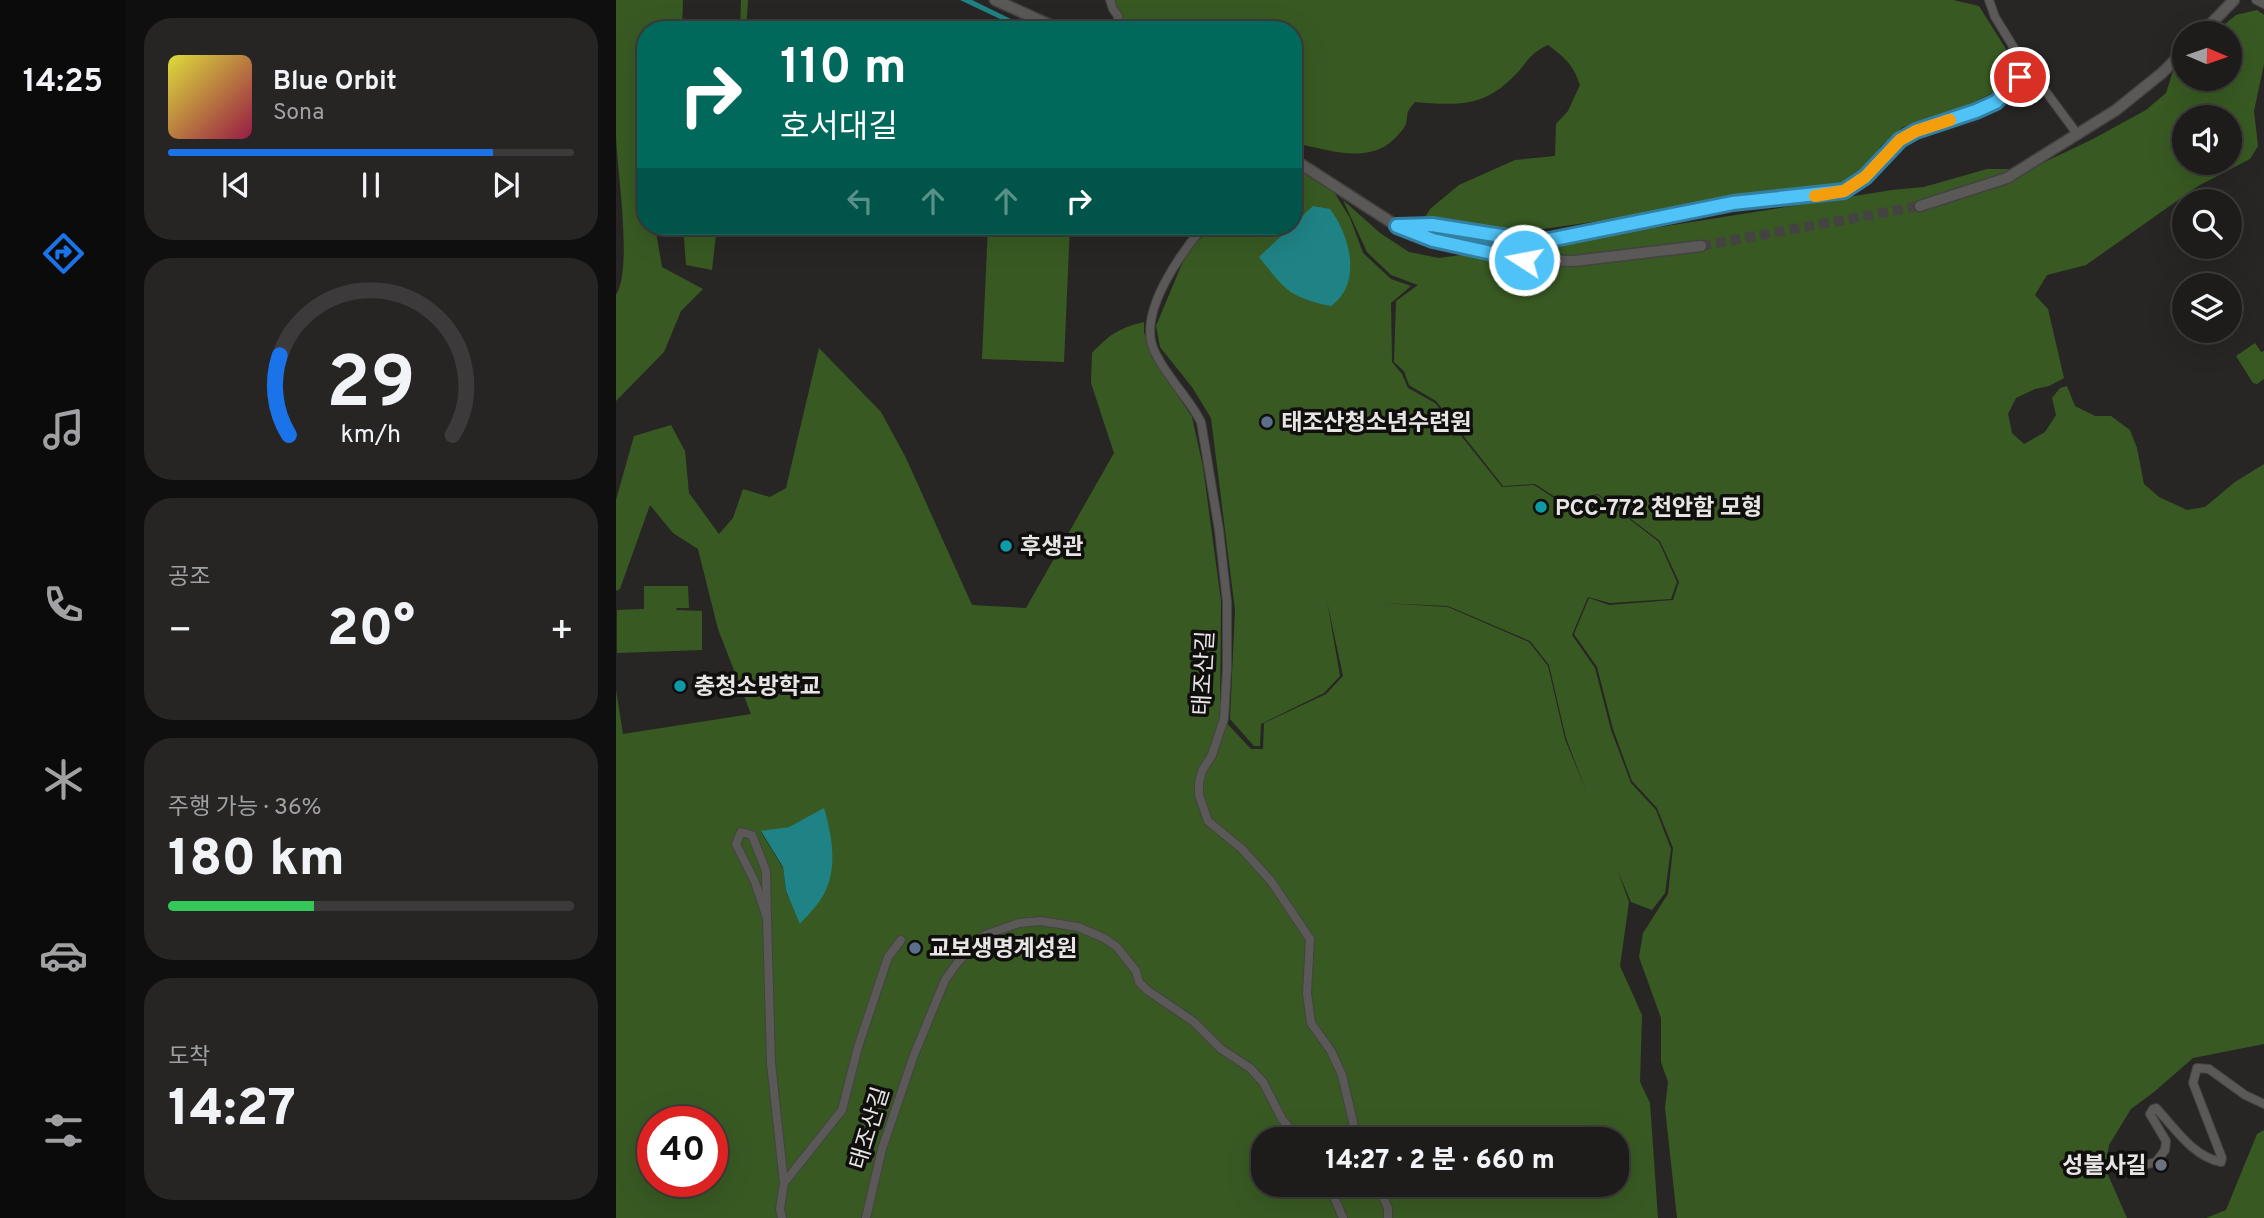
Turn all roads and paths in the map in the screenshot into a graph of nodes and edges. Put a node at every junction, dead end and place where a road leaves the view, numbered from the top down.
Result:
1 (995, 0) edge
2 (1110, 0) edge
3 (1989, 0) edge
4 (2234, 0) edge
5 (2256, 0) edge
6 (2264, 4) edge
7 (1041, 21) edge
8 (1118, 21) edge
9 (2214, 21) edge
10 (2020, 56) junction
11 (2172, 63) edge
12 (2078, 135) junction
13 (1302, 165) edge
14 (1920, 206) tunnel mouth
15 (1397, 226) junction
16 (1196, 235) edge
17 (1701, 246) tunnel mouth
18 (767, 918) junction
19 (901, 940) dead end
20 (2264, 1104) edge
21 (1288, 1127) edge
22 (1354, 1127) edge
23 (2144, 1165) dead end
24 (785, 1183) junction
25 (1334, 1197) edge
26 (1383, 1197) edge
27 (782, 1218) edge
28 (866, 1218) edge
29 (1343, 1218) edge
30 (1388, 1218) edge

1 - 7 street
2 - 8 street
3 - 10 street
4 - 9 street
5 - 6 street
10 - 12 street
10 - 15 street
11 - 12 street
12 - 14 street
13 - 15 street
15 - 17 street
16 - 22 street, 태조산길
18 - 18 street
18 - 24 street
19 - 24 street, 태조산길
20 - 23 street
21 - 28 street, 태조산길
24 - 27 street
25 - 29 street
26 - 30 street

